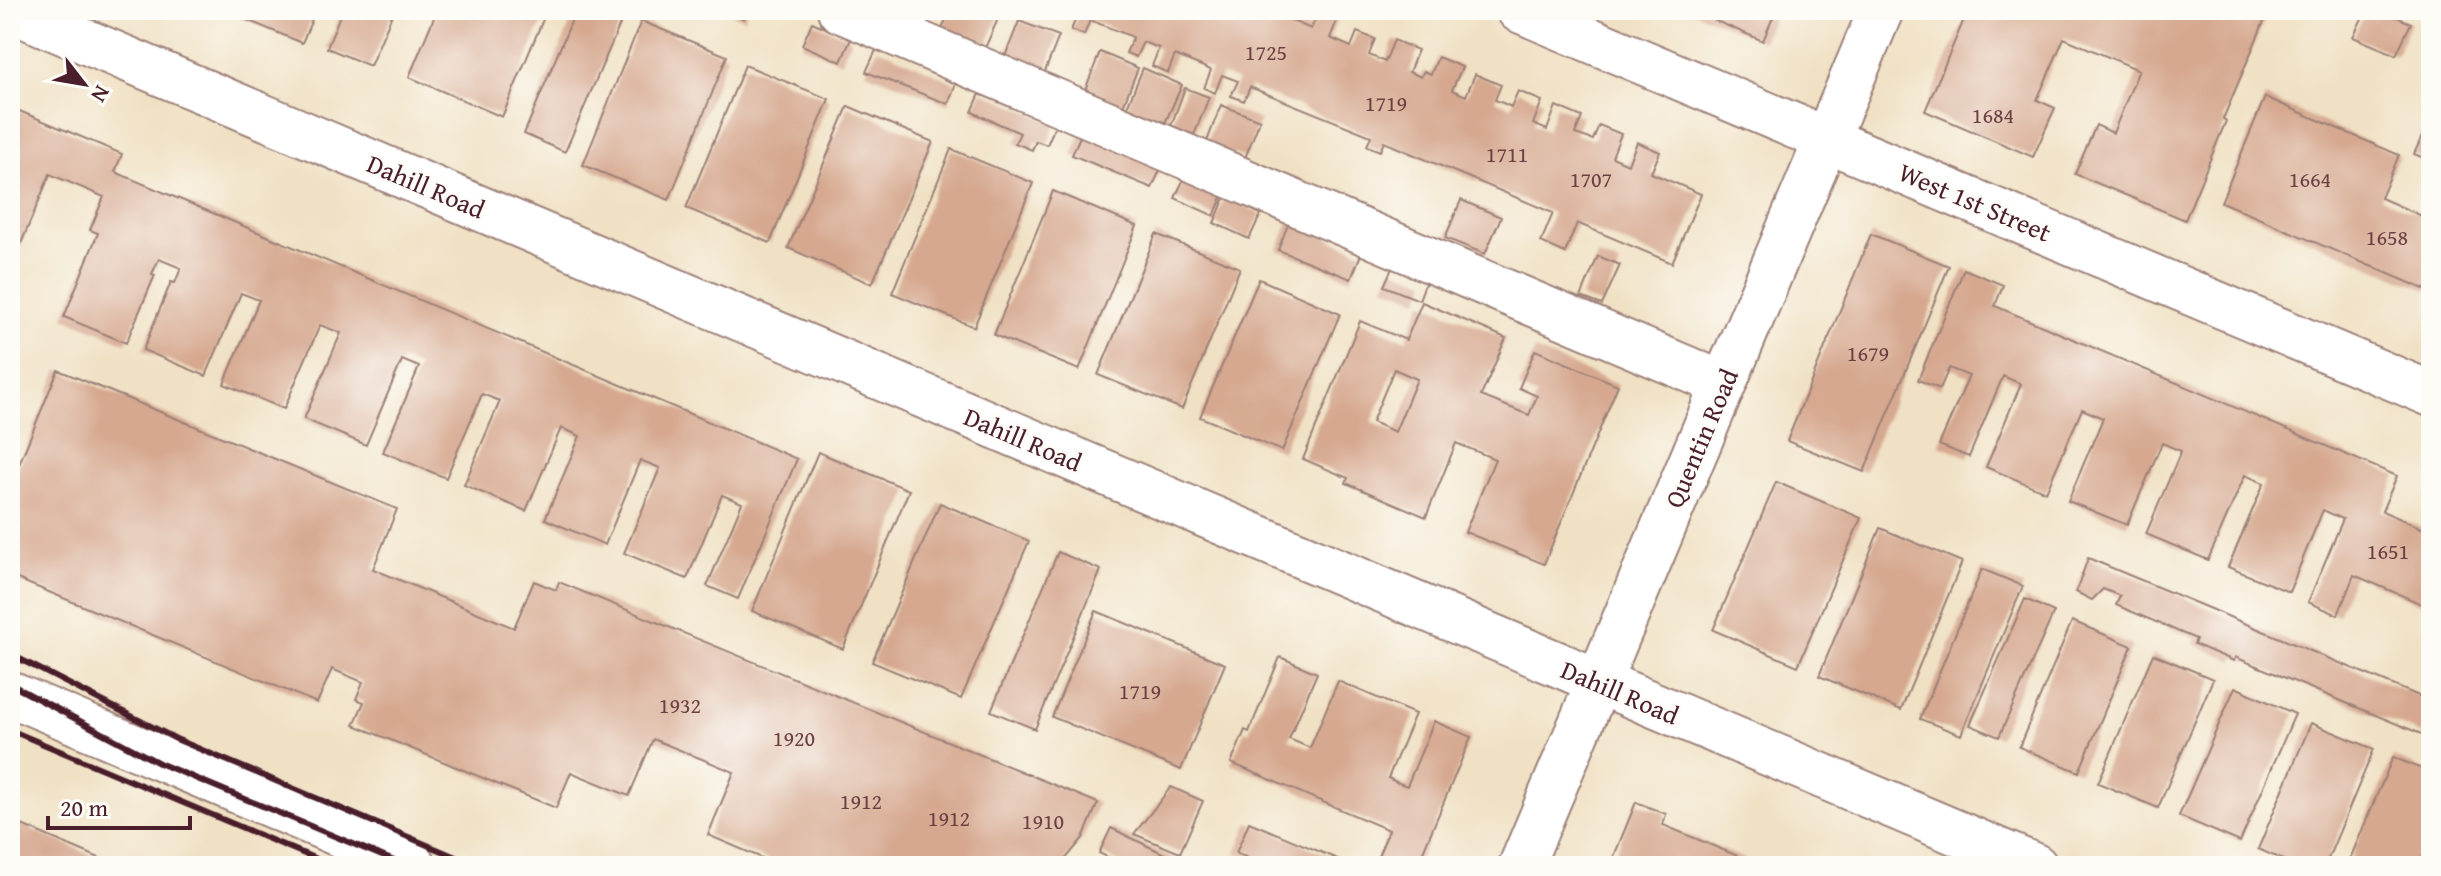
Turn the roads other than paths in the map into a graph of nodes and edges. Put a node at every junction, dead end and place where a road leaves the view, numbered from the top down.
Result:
1 (11, 10) edge
2 (840, 10) edge
3 (1519, 10) edge
4 (1881, 10) edge
5 (1827, 140) junction
6 (1723, 384) junction
7 (2431, 394) edge
8 (1598, 683) junction
9 (10, 694) edge
10 (414, 866) edge
11 (1521, 866) edge
12 (2035, 866) edge

1 - 8 street, Dahill Road
2 - 6 street
3 - 5 street, West 1st Street
4 - 5 street, Quentin Road
5 - 6 street, Quentin Road
5 - 7 street, West 1st Street
6 - 8 street, Quentin Road
8 - 11 street, Quentin Road
8 - 12 street, Dahill Road
9 - 10 street

